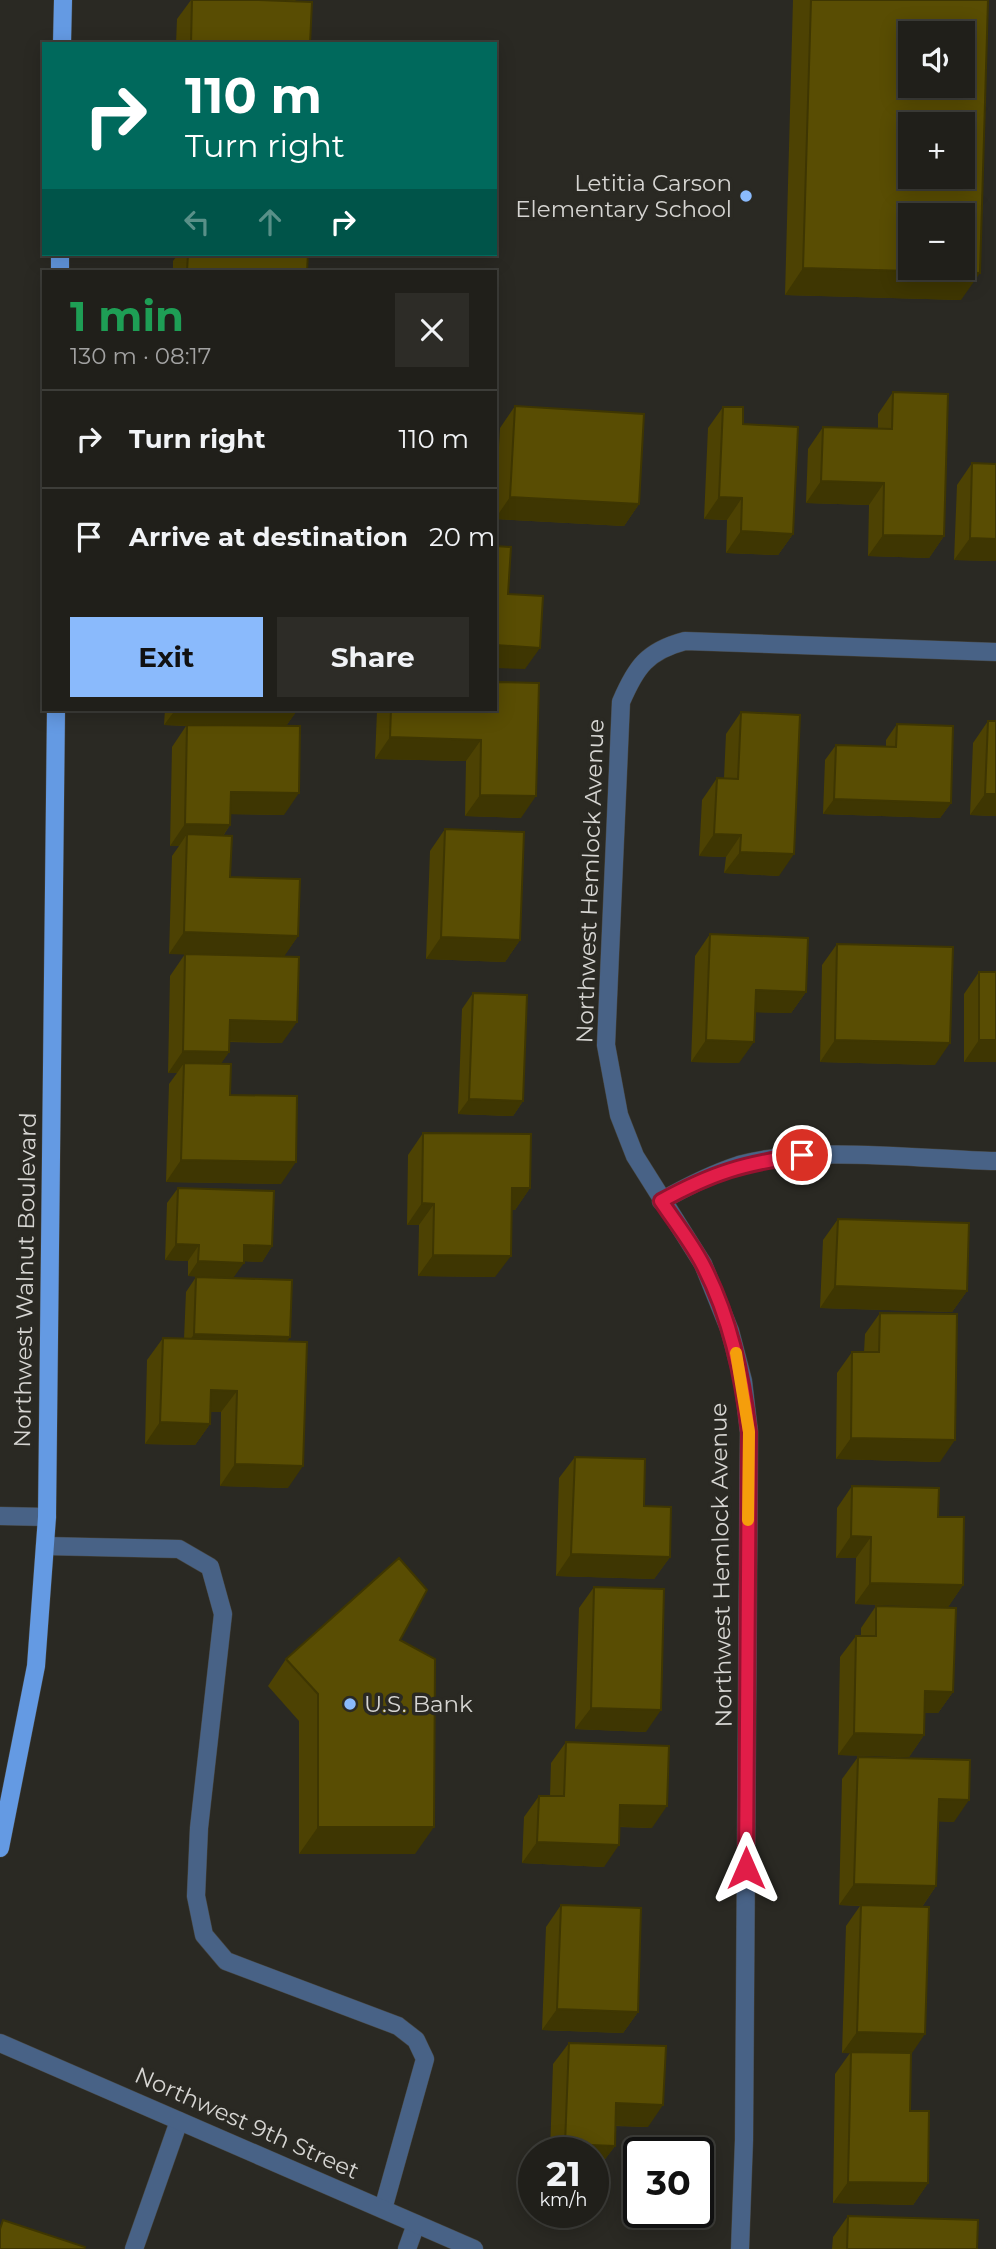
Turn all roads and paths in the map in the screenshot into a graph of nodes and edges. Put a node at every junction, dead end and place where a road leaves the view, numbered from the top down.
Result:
1 (63, 0) edge
2 (62, 42) edge
3 (996, 652) edge
4 (56, 711) edge
5 (996, 1161) edge
6 (661, 1201) junction
7 (0, 1516) edge
8 (47, 1517) junction
9 (45, 1546) junction
10 (0, 1848) edge
11 (0, 2043) edge
12 (179, 2121) junction
13 (383, 2209) junction
14 (416, 2224) junction
15 (134, 2249) edge
16 (407, 2249) edge
17 (474, 2249) edge
18 (740, 2249) edge

1 - 2 main road
3 - 6 street, Northwest Hemlock Avenue
4 - 8 main road, Northwest Walnut Boulevard
5 - 6 street
6 - 18 street, Northwest Hemlock Avenue
7 - 8 street
8 - 9 main road, Northwest Walnut Boulevard
9 - 10 main road, Northwest Walnut Boulevard
9 - 13 street
11 - 12 street, Northwest 9th Street
12 - 13 street, Northwest 9th Street
12 - 15 street
13 - 14 street, Northwest 9th Street
14 - 16 street
14 - 17 street, Northwest 9th Street

